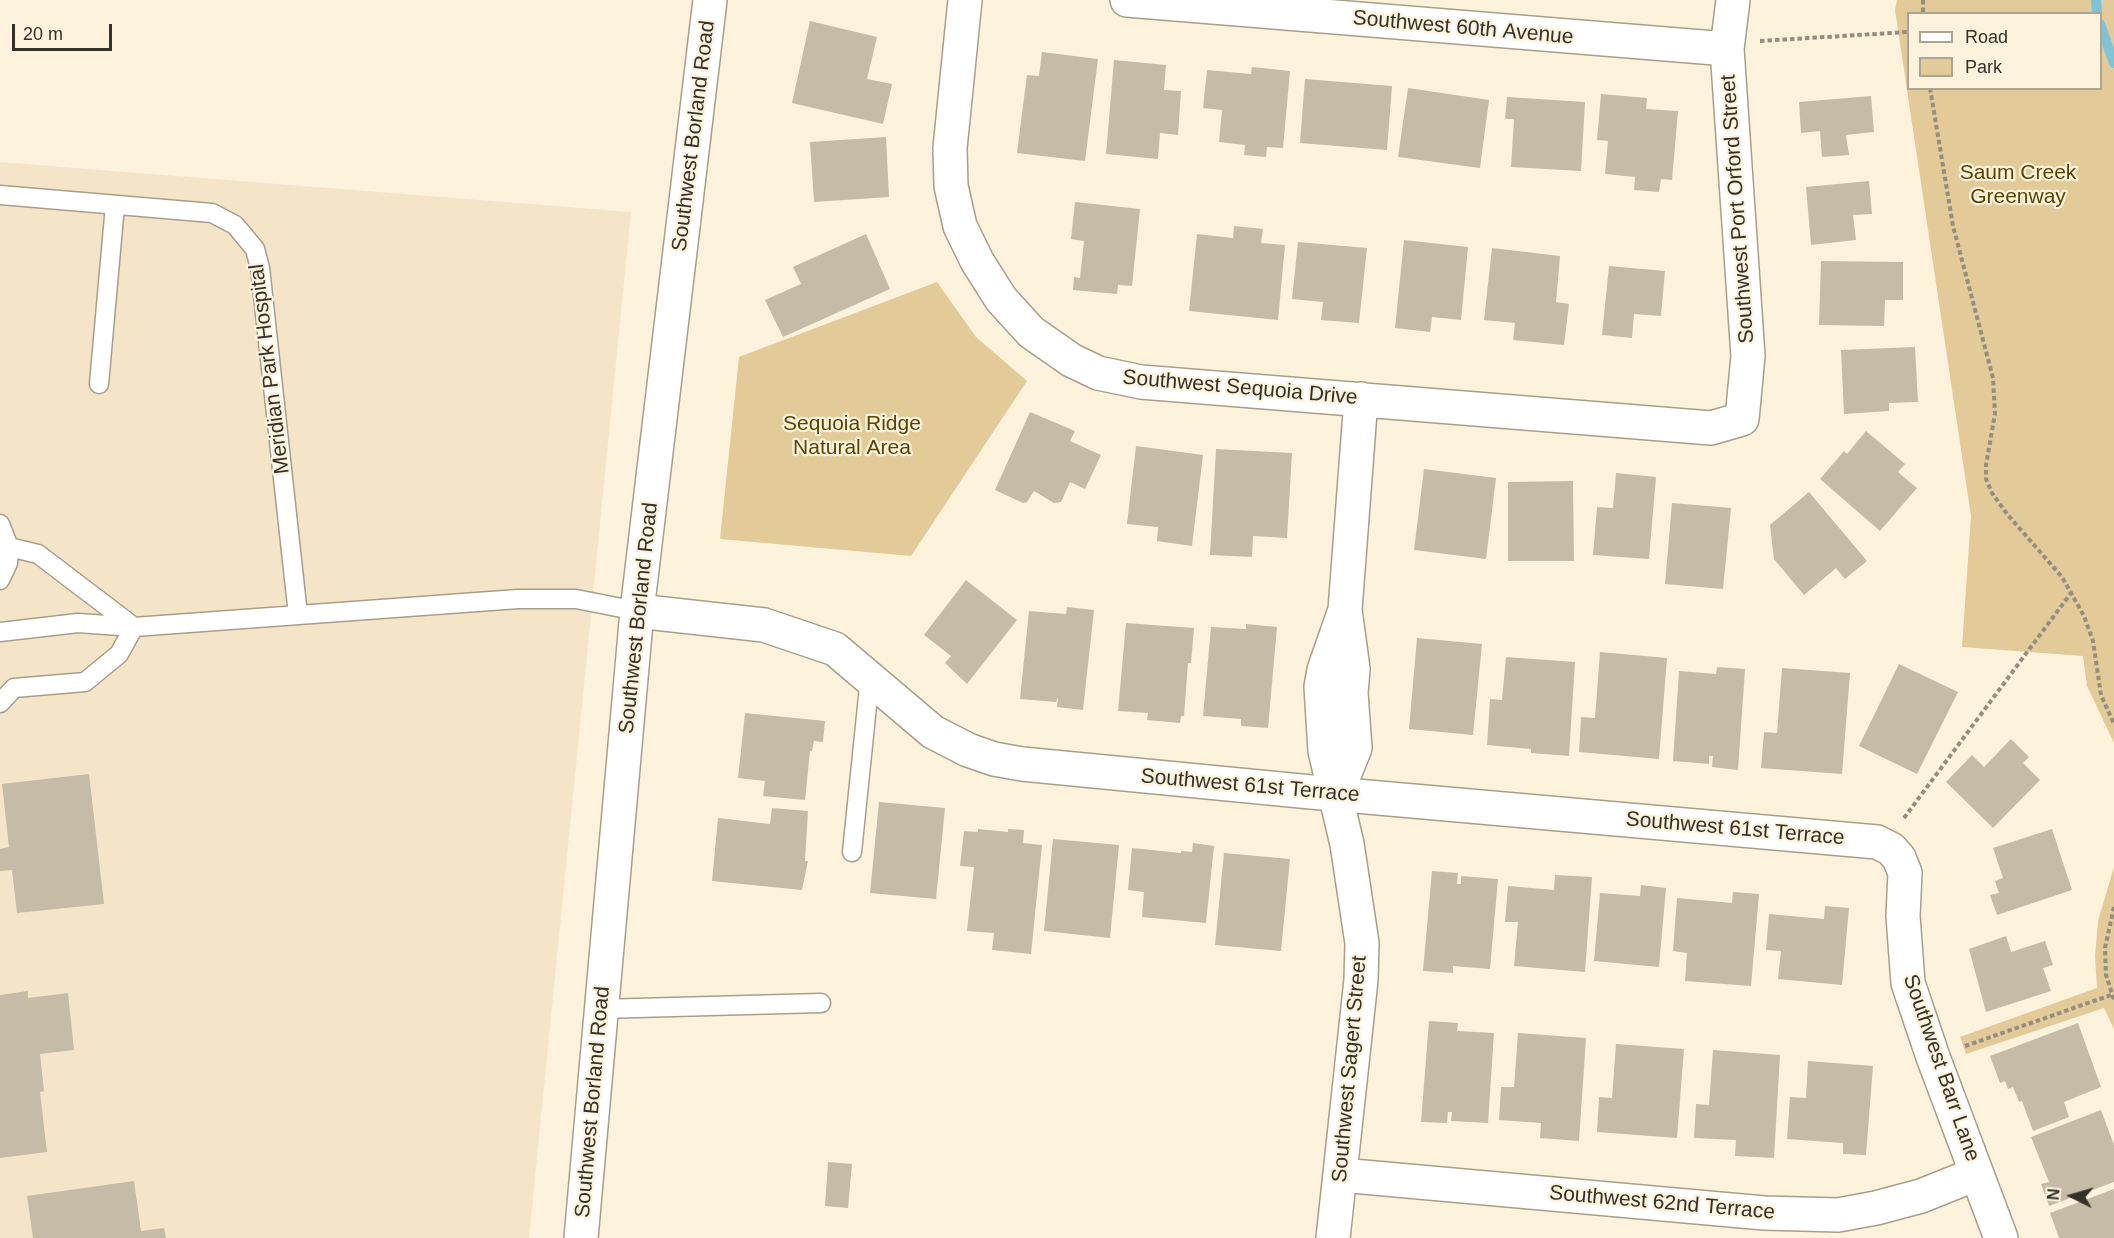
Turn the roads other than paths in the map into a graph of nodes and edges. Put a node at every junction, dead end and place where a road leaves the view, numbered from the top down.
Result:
1 (710, 0) edge
2 (965, 0) edge
3 (1127, 0) edge
4 (1733, 0) edge
5 (1728, 46) junction
6 (0, 195) edge
7 (115, 205) junction
8 (99, 384) dead end
9 (1361, 399) junction
10 (1742, 419) joint
11 (0, 524) edge
12 (9, 547) junction
13 (0, 580) edge
14 (637, 611) junction
15 (298, 615) junction
16 (134, 627) junction
17 (0, 632) edge
18 (870, 677) junction
19 (0, 703) edge
20 (1336, 795) junction
21 (1891, 851) joint
22 (852, 852) dead end
23 (820, 1003) dead end
24 (600, 1009) junction
25 (1976, 1174) junction
26 (1341, 1175) junction
27 (580, 1238) edge
28 (1334, 1238) edge
29 (2001, 1238) edge

1 - 14 street, Southwest Borland Road
2 - 9 street, Southwest Sequoia Drive
3 - 5 street, Southwest 60th Avenue
4 - 5 street, Southwest Port Orford Street
5 - 10 street, Southwest Port Orford Street
6 - 7 lane, Meridian Park Hospital
7 - 8 lane
7 - 15 lane, Meridian Park Hospital
9 - 10 street, Southwest Sequoia Drive
9 - 20 street
11 - 12 lane
12 - 13 lane
12 - 16 lane
14 - 15 lane
14 - 18 street, Southwest 61st Terrace
14 - 24 street, Southwest Borland Road
15 - 16 lane
16 - 17 lane
16 - 19 lane
18 - 20 street, Southwest 61st Terrace
18 - 22 lane
20 - 21 street, Southwest 61st Terrace
20 - 26 street, Southwest Sagert Street
21 - 25 street, Southwest Barr Lane
23 - 24 lane
24 - 27 street, Southwest Borland Road
25 - 26 street, Southwest 62nd Terrace
25 - 29 street, Southwest Barr Lane
26 - 28 street, Southwest Sagert Street

